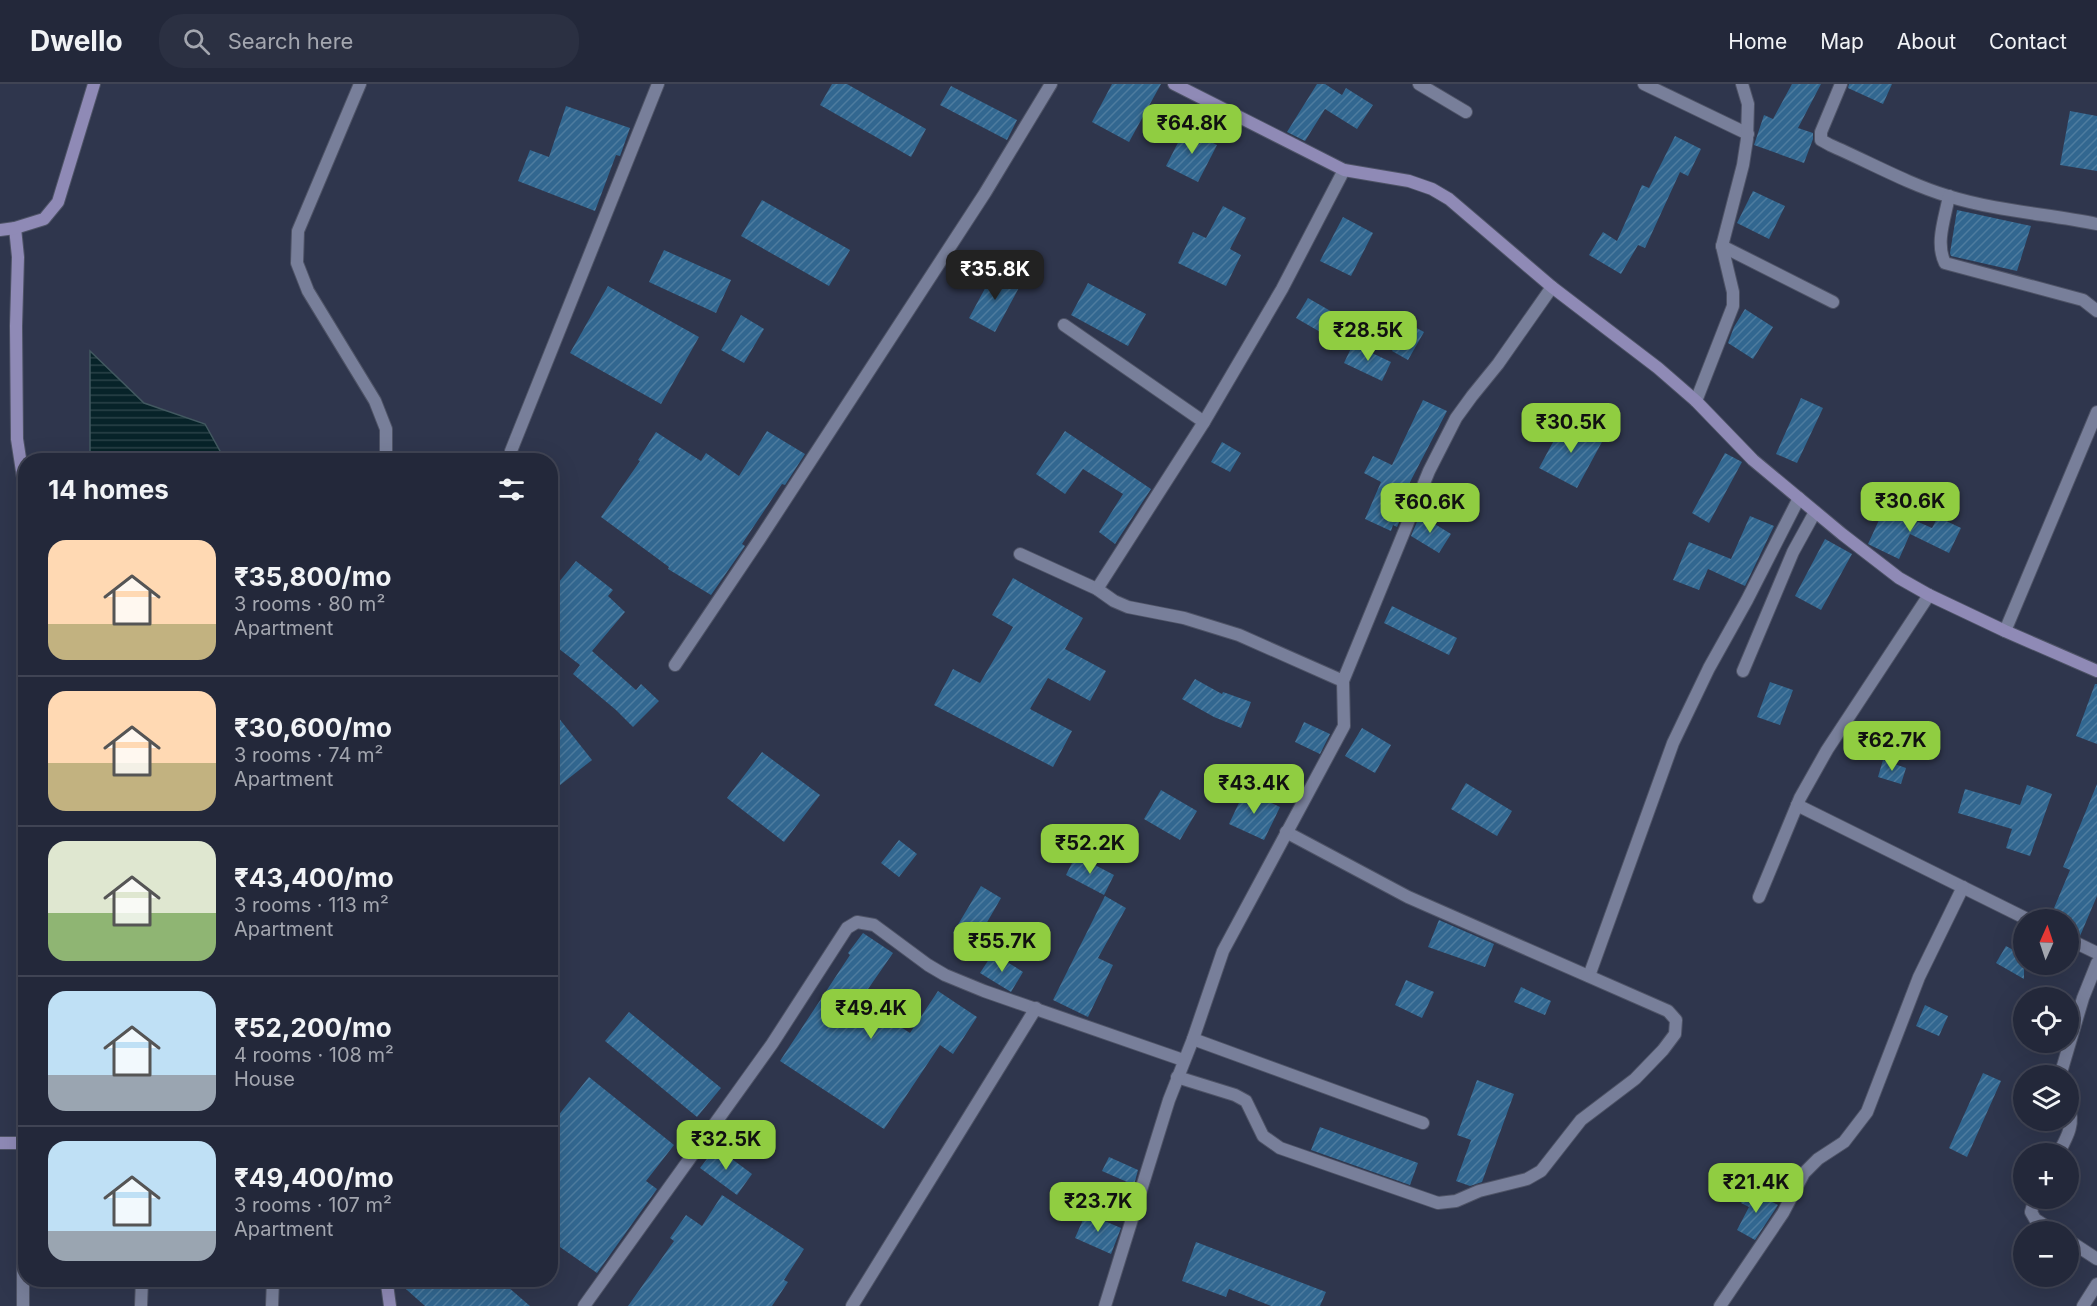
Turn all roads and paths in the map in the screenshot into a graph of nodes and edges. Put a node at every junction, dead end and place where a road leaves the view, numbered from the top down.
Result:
1 (94, 84) edge
2 (360, 84) edge
3 (658, 84) edge
4 (1051, 84) edge
5 (1174, 84) edge
6 (1419, 84) edge
7 (1644, 84) edge
8 (1742, 84) edge
9 (1841, 84) edge
10 (1467, 112) dead end
11 (1748, 134) junction
12 (1344, 170) junction
13 (1949, 196) junction
14 (2097, 224) edge
15 (15, 228) junction
16 (0, 230) edge
17 (1722, 246) junction
18 (1552, 287) junction
19 (1833, 302) dead end
20 (2097, 311) edge
21 (1064, 325) dead end
22 (1696, 401) junction
23 (2097, 412) edge
24 (1204, 422) junction
25 (511, 451) dead end
26 (19, 453) edge
27 (386, 453) edge
28 (1798, 498) junction
29 (1815, 512) junction
30 (1020, 554) dead end
31 (1097, 589) junction
32 (1929, 595) junction
33 (2005, 631) junction
34 (675, 665) dead end
35 (1743, 671) dead end
36 (2097, 671) edge
37 (1343, 681) junction
38 (1797, 806) junction
39 (1286, 832) junction
40 (1963, 887) junction
41 (1759, 897) dead end
42 (2013, 912) edge
43 (2079, 944) edge
44 (2097, 953) edge
45 (2097, 963) edge
46 (1588, 976) junction
47 (1036, 1008) junction
48 (1193, 1039) junction
49 (1184, 1060) junction
50 (2063, 1065) edge
51 (1177, 1077) junction
52 (1423, 1123) dead end
53 (0, 1143) edge
54 (18, 1143) edge
55 (2079, 1247) edge
56 (2097, 1259) edge
57 (2097, 1284) edge
58 (24, 1287) edge
59 (142, 1287) edge
60 (273, 1287) edge
61 (387, 1287) edge
62 (23, 1306) edge
63 (141, 1306) edge
64 (272, 1306) edge
65 (390, 1306) edge
66 (584, 1306) edge
67 (852, 1306) edge
68 (1105, 1306) edge
69 (1720, 1306) edge
70 (2083, 1306) edge

1 - 15 street
2 - 27 street
3 - 25 street
4 - 34 street
5 - 12 street
6 - 10 street
7 - 11 street
8 - 11 street
9 - 13 street
11 - 17 street
12 - 18 street
12 - 24 street
13 - 14 street
13 - 20 street
15 - 16 street
15 - 26 street
17 - 19 street
17 - 22 street
18 - 22 street
18 - 37 street
21 - 24 street
22 - 28 street
23 - 33 street
24 - 31 street
28 - 29 street
28 - 46 street
29 - 32 street
29 - 35 street
30 - 31 street
31 - 37 street
32 - 33 street
32 - 38 street
33 - 36 street
37 - 39 street
38 - 40 street
38 - 41 street
39 - 46 street
39 - 48 street
40 - 42 street
40 - 69 street
43 - 44 street
45 - 50 street
46 - 51 street
47 - 49 street
47 - 66 street
47 - 67 street
48 - 49 street
48 - 52 street
49 - 51 street
51 - 68 street
53 - 54 street
55 - 56 street
57 - 70 street
58 - 62 street
59 - 63 street
60 - 64 street
61 - 65 street

